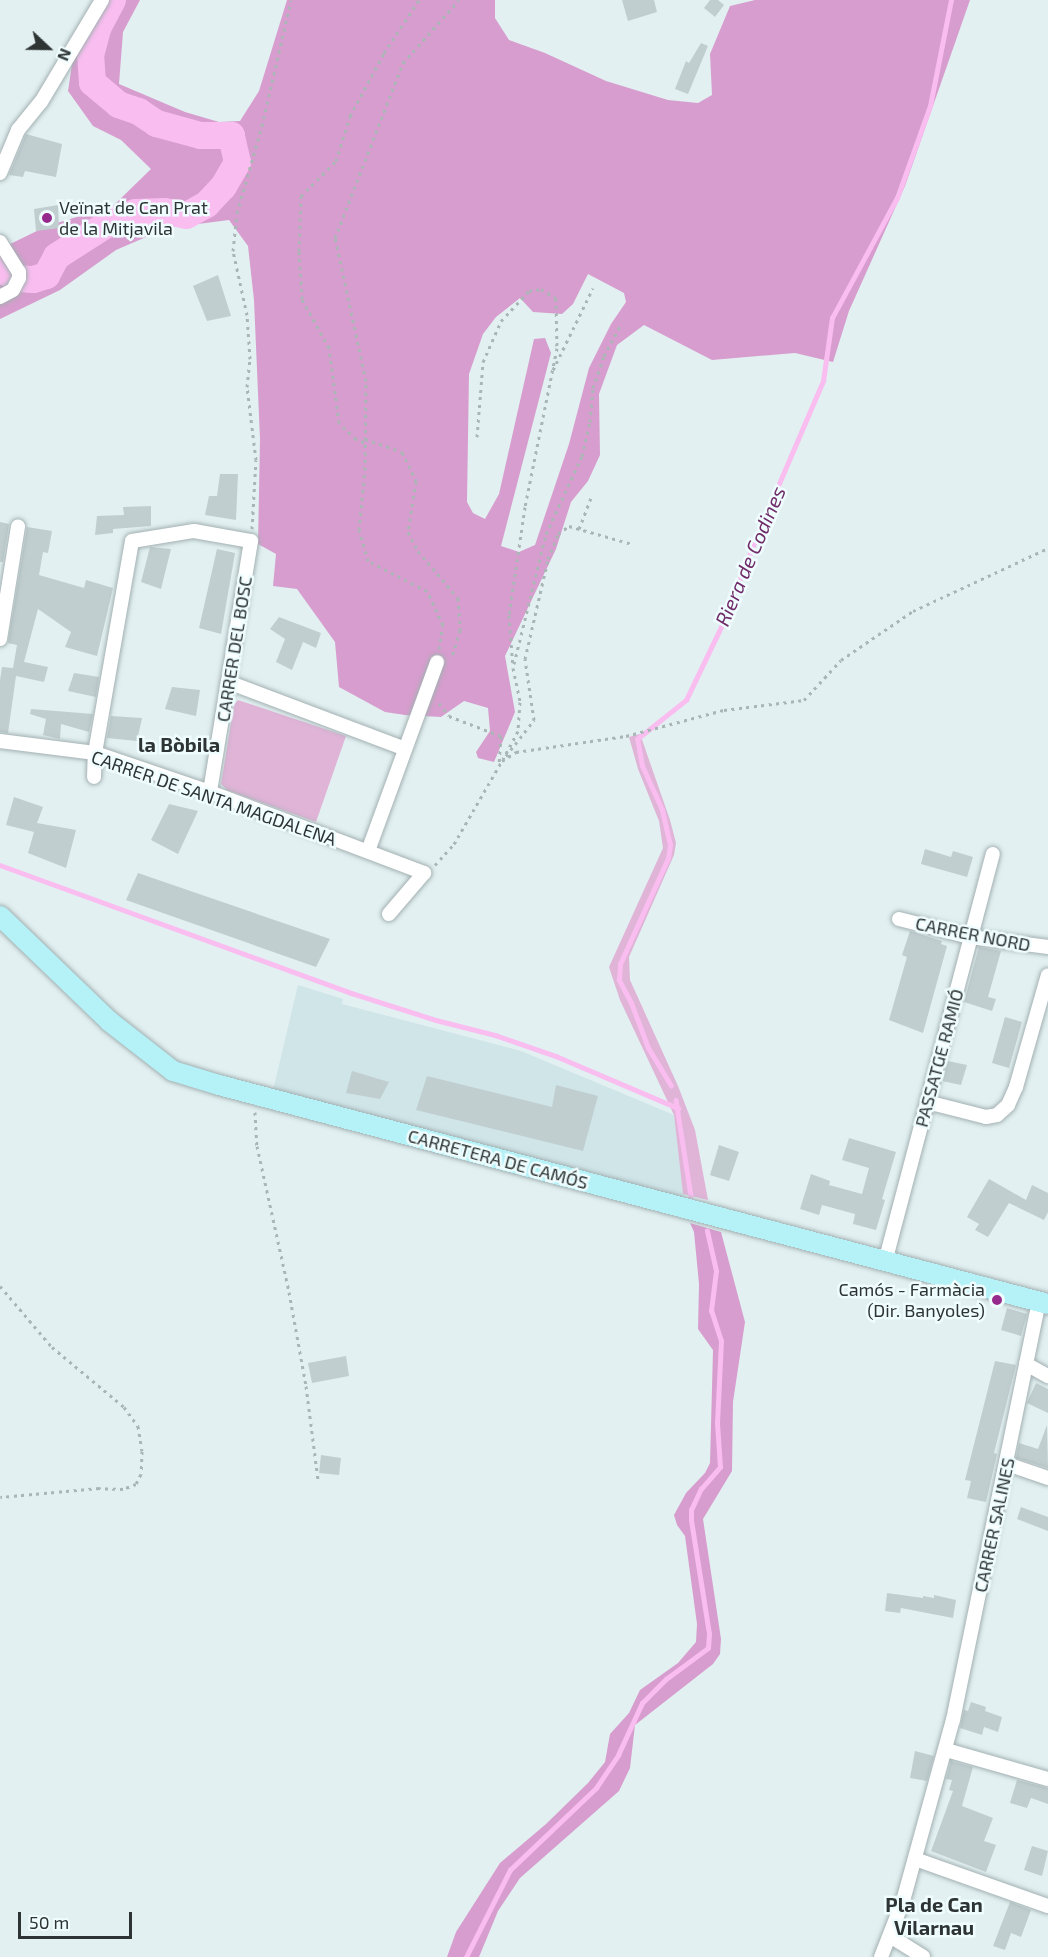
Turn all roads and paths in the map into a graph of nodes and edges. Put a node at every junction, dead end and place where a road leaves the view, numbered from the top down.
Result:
1 (102, 0) edge
2 (291, 0) edge
3 (419, 0) edge
4 (459, 0) edge
5 (0, 172) edge
6 (0, 242) edge
7 (593, 288) dead end
8 (0, 297) edge
9 (621, 324) dead end
10 (551, 374) junction
11 (477, 437) dead end
12 (365, 441) junction
13 (591, 497) dead end
14 (18, 526) dead end
15 (579, 529) junction
16 (251, 541) junction
17 (632, 544) dead end
18 (1048, 548) edge
19 (0, 639) edge
20 (443, 662) junction
21 (513, 668) junction
22 (228, 682) junction
23 (441, 695) dead end
24 (0, 741) edge
25 (403, 748) junction
26 (95, 753) junction
27 (502, 761) junction
28 (499, 766) junction
29 (94, 777) dead end
30 (210, 792) junction
31 (368, 851) junction
32 (993, 854) dead end
33 (424, 873) junction
34 (389, 914) dead end
35 (0, 916) edge
36 (899, 919) dead end
37 (970, 937) junction
38 (1048, 947) edge
39 (1048, 975) edge
40 (257, 1095) junction
41 (927, 1102) junction
42 (885, 1262) junction
43 (0, 1286) edge
44 (1043, 1302) edge
45 (1026, 1364) junction
46 (1048, 1376) edge
47 (1007, 1464) junction
48 (1048, 1478) edge
49 (318, 1480) dead end
50 (0, 1497) edge
51 (946, 1750) junction
52 (1048, 1779) edge
53 (915, 1859) junction
54 (1048, 1905) edge
55 (890, 1936) junction
56 (881, 1957) edge
57 (923, 1957) edge

1 - 5 street
2 - 16 path
3 - 12 path
4 - 12 path
6 - 8 street
7 - 10 path
9 - 21 path
10 - 11 path
10 - 21 path
12 - 20 path
12 - 20 path
13 - 15 path
14 - 19 street
15 - 17 path
15 - 27 path
16 - 22 street, CARRER DEL BOSC
16 - 26 street
18 - 27 path
20 - 25 street
21 - 27 path
22 - 25 street
22 - 30 street, CARRER DEL BOSC
23 - 28 path
24 - 26 street, CARRER DE SANTA MAGDALENA
25 - 31 street
26 - 29 street
26 - 30 street, CARRER DE SANTA MAGDALENA
27 - 28 path
28 - 33 path
30 - 31 street, CARRER DE SANTA MAGDALENA
31 - 33 street, CARRER DE SANTA MAGDALENA
32 - 37 street, PASSATGE RAMIÓ
33 - 34 street
35 - 40 street, CARRETERA DE CAMÓS
36 - 37 street, CARRER NORD
37 - 38 street, CARRER NORD
37 - 41 street, PASSATGE RAMIÓ
39 - 41 street
40 - 42 street, CARRETERA DE CAMÓS
40 - 49 path
41 - 42 street, PASSATGE RAMIÓ
42 - 44 street, CARRETERA DE CAMÓS
43 - 50 path
44 - 45 street, CARRER SALINES
45 - 46 street
45 - 47 street, CARRER SALINES
47 - 48 street
47 - 51 street, CARRER SALINES
51 - 52 street
51 - 53 street, CARRER SALINES
53 - 54 street
53 - 55 street, CARRER SALINES
55 - 56 street, CARRER SALINES
55 - 57 street

